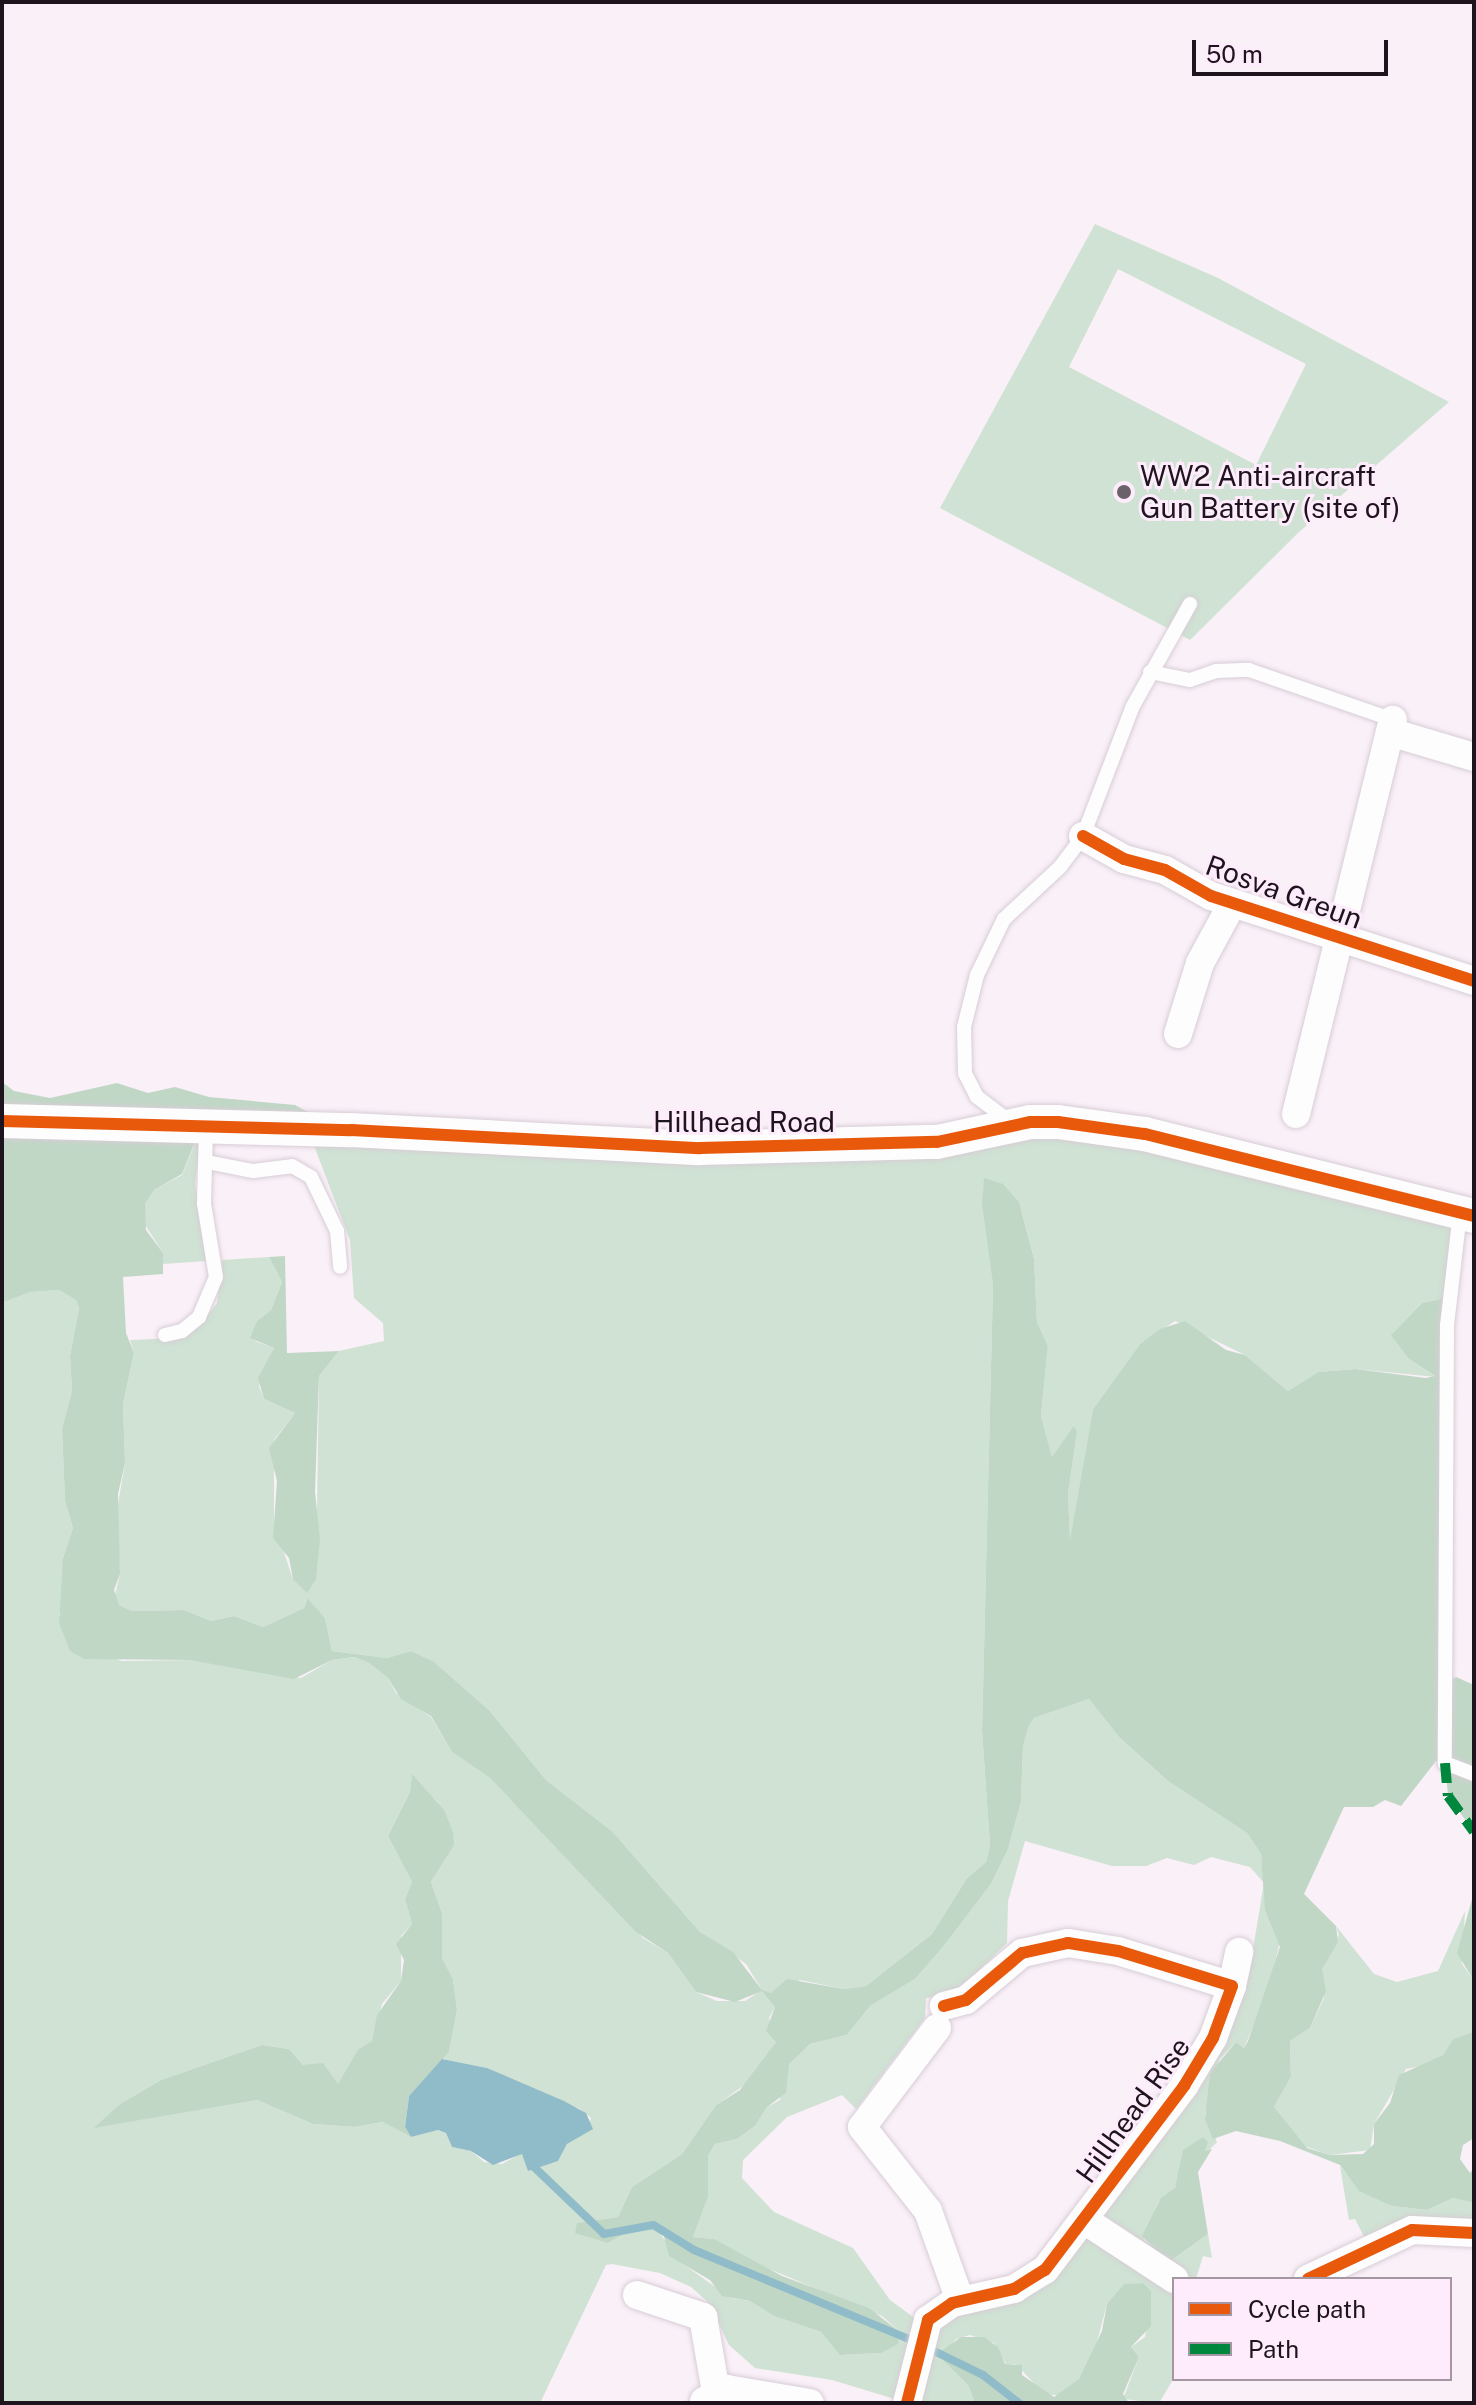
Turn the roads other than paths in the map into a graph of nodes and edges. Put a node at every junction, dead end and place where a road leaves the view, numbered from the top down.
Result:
1 (1190, 604) dead end
2 (1150, 672) junction
3 (1392, 726) junction
4 (1474, 757) edge
5 (1083, 836) junction
6 (1232, 904) junction
7 (1339, 939) junction
8 (1474, 981) edge
9 (1178, 1034) dead end
10 (1296, 1114) dead end
11 (2, 1121) edge
12 (206, 1125) junction
13 (1015, 1126) junction
14 (207, 1162) junction
15 (1467, 1214) edge
16 (340, 1267) dead end
17 (165, 1335) dead end
18 (1474, 1774) edge
19 (1239, 1952) dead end
20 (1232, 1986) junction
21 (1084, 2220) junction
22 (1474, 2233) edge
23 (1312, 2277) edge
24 (1172, 2278) edge
25 (637, 2295) dead end
26 (960, 2300) junction
27 (709, 2397) edge
28 (810, 2403) edge
29 (907, 2403) edge

1 - 2 lane
2 - 3 lane
2 - 5 lane
3 - 4 street
3 - 7 street
5 - 6 street, Rosva Greun
5 - 13 lane
6 - 7 street, Rosva Greun
6 - 9 street
7 - 8 street, Rosva Greun
7 - 10 street
11 - 12 street, Hillhead Road
12 - 13 street, Hillhead Road
12 - 14 lane
13 - 15 street, Hillhead Road
14 - 16 lane
14 - 17 lane
15 - 18 lane
19 - 20 street, Hillhead Rise
20 - 21 street, Hillhead Rise
20 - 26 street
21 - 24 street
21 - 26 street, Hillhead Rise
22 - 23 street
25 - 27 street
26 - 29 street, Hillhead Rise
27 - 28 street

